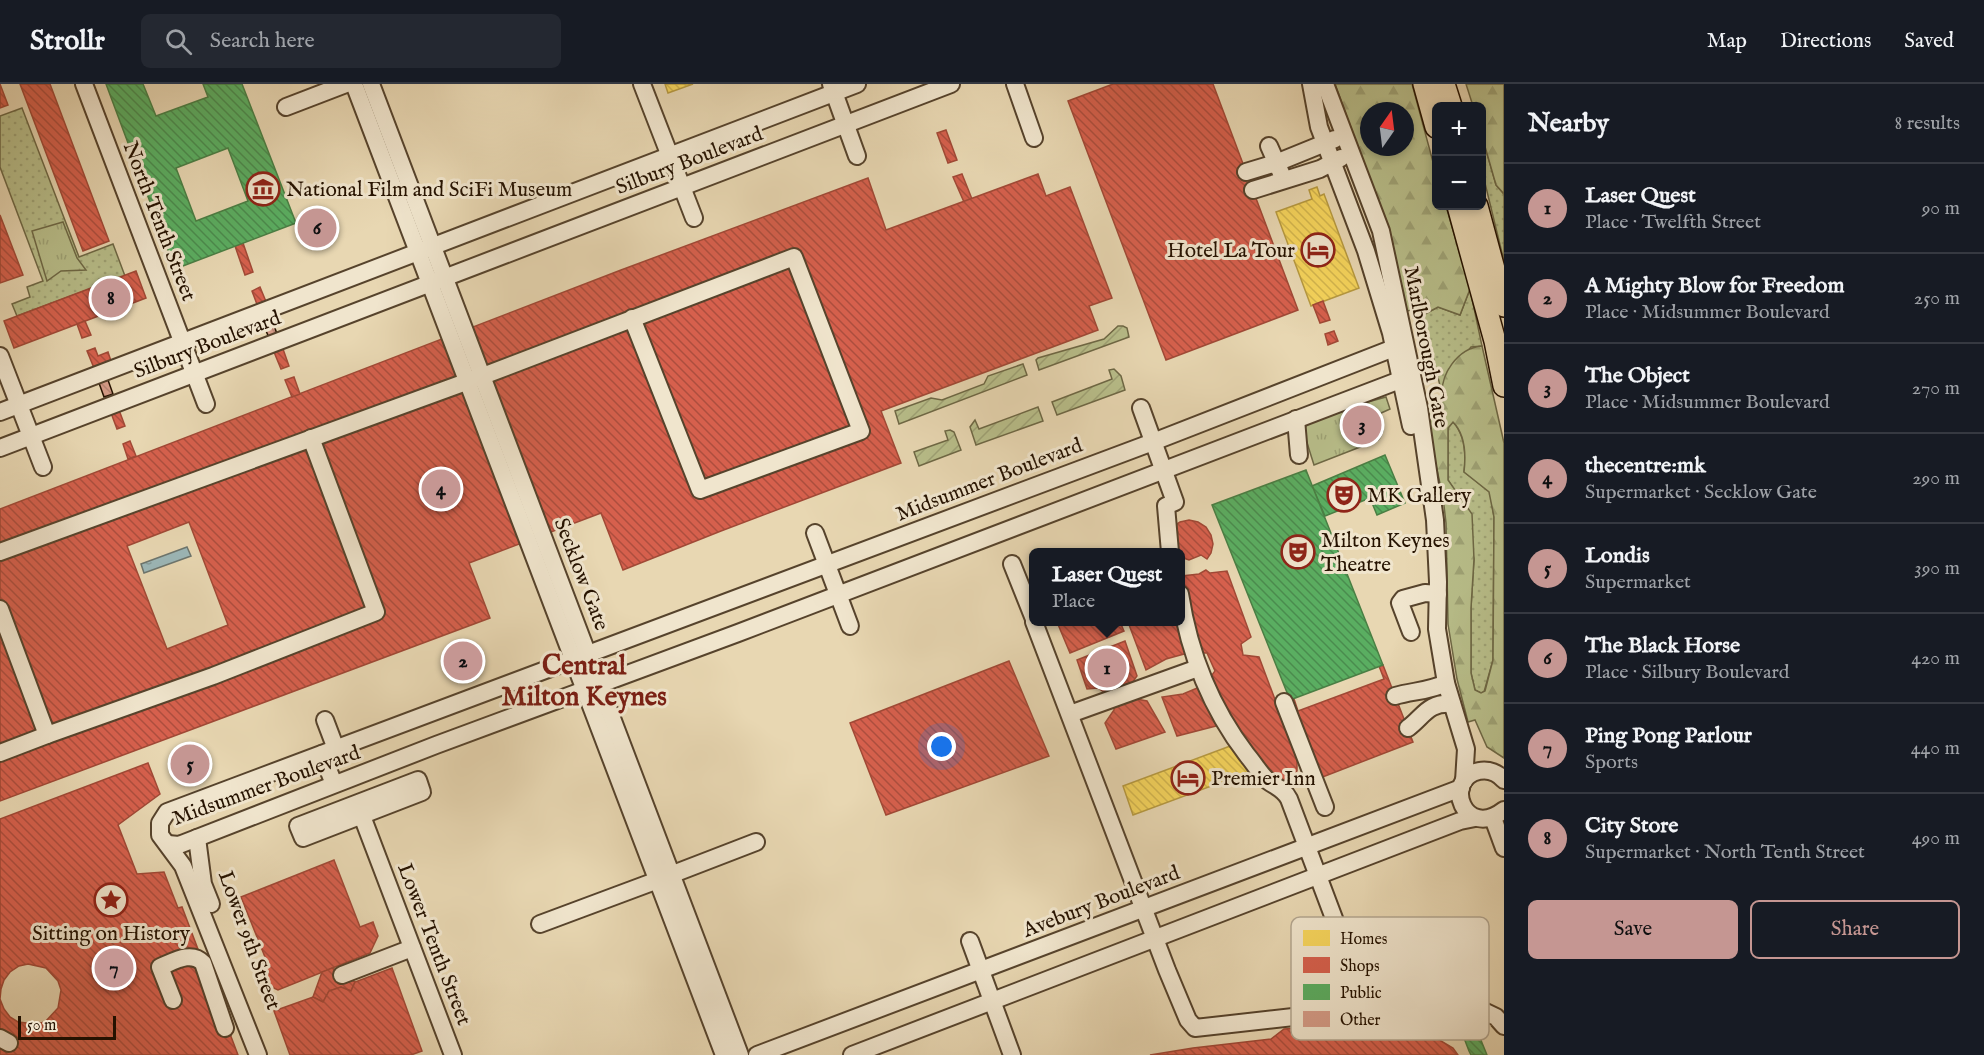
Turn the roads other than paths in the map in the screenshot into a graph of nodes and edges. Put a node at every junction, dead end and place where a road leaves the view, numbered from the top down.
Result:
1 (84, 84) edge
2 (346, 84) edge
3 (354, 84) edge
4 (371, 84) edge
5 (642, 84) edge
6 (857, 84) edge
7 (951, 84) edge
8 (1015, 84) edge
9 (1311, 84) edge
10 (1320, 84) edge
11 (1325, 84) edge
12 (1424, 84) edge
13 (1444, 84) edge
14 (833, 88) edge
15 (1449, 102) edge
16 (286, 107) dead end
17 (1432, 110) edge
18 (846, 124) junction
19 (1034, 138) dead end
20 (1336, 139) junction
21 (1269, 146) dead end
22 (670, 155) junction
23 (857, 156) dead end
24 (1276, 163) junction
25 (1333, 164) junction
26 (1246, 172) dead end
27 (1283, 179) junction
28 (681, 187) junction
29 (1253, 190) dead end
30 (404, 196) junction
31 (1459, 210) edge
32 (1478, 210) edge
33 (694, 218) dead end
34 (424, 249) junction
35 (436, 280) junction
36 (1504, 306) edge
37 (632, 318) junction
38 (1394, 330) junction
39 (182, 342) junction
40 (0, 356) edge
41 (194, 373) junction
42 (474, 379) junction
43 (1400, 380) junction
44 (1504, 386) edge
45 (206, 404) dead end
46 (19, 405) junction
47 (1141, 408) dead end
48 (1413, 410) junction
49 (0, 412) edge
50 (1296, 419) junction
51 (31, 436) junction
52 (311, 438) junction
53 (1153, 442) junction
54 (0, 447) edge
55 (1299, 455) dead end
56 (43, 467) dead end
57 (1163, 470) junction
58 (815, 533) dead end
59 (1170, 548) edge
60 (0, 552) edge
61 (1012, 564) dead end
62 (827, 565) junction
63 (838, 594) junction
64 (1438, 594) junction
65 (1029, 607) edge
66 (0, 609) edge
67 (1185, 623) edge
68 (850, 626) dead end
69 (1036, 626) edge
70 (1412, 632) dead end
71 (581, 657) junction
72 (1198, 668) junction
73 (1446, 683) junction
74 (592, 687) junction
75 (1395, 696) dead end
76 (1284, 702) dead end
77 (1452, 704) junction
78 (1070, 714) junction
79 (326, 720) dead end
80 (1408, 728) dead end
81 (47, 735) junction
82 (1466, 748) junction
83 (329, 751) junction
84 (0, 753) edge
85 (1500, 777) edge
86 (334, 784) junction
87 (1463, 784) junction
88 (1325, 807) dead end
89 (1499, 814) edge
90 (362, 816) junction
91 (1468, 820) junction
92 (196, 838) junction
93 (756, 842) dead end
94 (168, 844) junction
95 (1307, 846) junction
96 (1504, 848) edge
97 (665, 877) junction
98 (1318, 877) junction
99 (1145, 908) junction
100 (1333, 917) edge
101 (540, 924) dead end
102 (1156, 939) junction
103 (970, 941) dead end
104 (412, 948) junction
105 (981, 971) junction
106 (342, 975) dead end
107 (173, 1000) dead end
108 (992, 1001) junction
109 (1489, 1014) edge
110 (1291, 1017) edge
111 (1504, 1026) edge
112 (225, 1028) dead end
113 (258, 1055) edge
114 (269, 1055) edge
115 (453, 1055) edge
116 (724, 1055) edge
117 (740, 1055) edge
118 (757, 1055) edge
119 (852, 1055) edge
120 (1012, 1055) edge

1 - 39 street, North Tenth Street
2 - 16 street
3 - 30 street
4 - 30 street
5 - 22 street
6 - 14 street, Silbury Boulevard
7 - 18 street, Silbury Boulevard
8 - 19 street
9 - 20 street, Marlborough Gate
10 - 20 street
11 - 20 street, Marlborough Gate
12 - 17 main road
13 - 15 main road
14 - 18 street
14 - 22 street, Silbury Boulevard
18 - 23 street
18 - 28 street, Silbury Boulevard
20 - 24 street
20 - 25 street, Marlborough Gate
20 - 38 street, Marlborough Gate
21 - 24 street
22 - 28 street
22 - 34 street, Silbury Boulevard
24 - 26 street
24 - 27 street
25 - 27 street
25 - 38 street, Marlborough Gate
27 - 29 street
28 - 33 street
28 - 35 street, Silbury Boulevard
30 - 34 street
31 - 44 main road
32 - 36 main road
34 - 35 street, Secklow Gate
34 - 39 street, Silbury Boulevard
35 - 41 street, Silbury Boulevard
35 - 42 street, Secklow Gate
37 - 37 street
37 - 42 street
38 - 43 street, Marlborough Gate
38 - 48 street, Marlborough Gate
38 - 53 street, Midsummer Boulevard
39 - 41 street, North Tenth Street
39 - 46 street, Silbury Boulevard
40 - 46 street
41 - 45 street, North Tenth Street
41 - 51 street, Silbury Boulevard
42 - 52 street
42 - 71 street, Secklow Gate
43 - 48 street, Marlborough Gate
43 - 50 street
46 - 49 street, Silbury Boulevard
46 - 51 street
47 - 53 street
48 - 64 street, Marlborough Gate
50 - 55 street
50 - 57 street
51 - 54 street, Silbury Boulevard
51 - 56 street
52 - 60 street
52 - 81 street
53 - 57 street
53 - 62 street, Midsummer Boulevard
57 - 59 street
57 - 63 street
58 - 62 street
61 - 65 street
62 - 63 street
62 - 71 street, Midsummer Boulevard
63 - 68 street
63 - 74 street, Midsummer Boulevard
64 - 70 street
64 - 73 street, Marlborough Gate
66 - 81 street
67 - 72 street
69 - 78 street
71 - 74 street, Secklow Gate
71 - 83 street, Midsummer Boulevard
72 - 78 street
72 - 95 street
73 - 75 street
73 - 77 street, Marlborough Gate
74 - 86 street, Midsummer Boulevard
74 - 97 street
76 - 88 street
77 - 80 street
77 - 82 street, Marlborough Gate
78 - 99 street
79 - 83 street
81 - 84 street
82 - 85 street, Marlborough Gate
82 - 87 street, Marlborough Gate
83 - 86 street
83 - 94 street, Midsummer Boulevard
85 - 87 street, Avebury Boulevard
86 - 92 street, Midsummer Boulevard
87 - 91 street
87 - 95 street, Avebury Boulevard
89 - 91 street
89 - 96 street
90 - 90 street
90 - 104 street, Lower Tenth Street
91 - 98 street
92 - 94 street, Midsummer Boulevard
92 - 114 street, Lower 9th Street
93 - 97 street
94 - 113 street, Lower 9th Street
95 - 98 street
95 - 99 street, Avebury Boulevard
97 - 101 street
97 - 116 street
97 - 117 street
98 - 100 street
98 - 102 street
99 - 102 street
99 - 105 street, Avebury Boulevard
102 - 108 street
102 - 110 street
103 - 105 street
104 - 106 street
104 - 115 street, Lower Tenth Street
105 - 108 street
105 - 118 street, Avebury Boulevard
107 - 112 street
108 - 119 street
108 - 120 street
109 - 111 street

